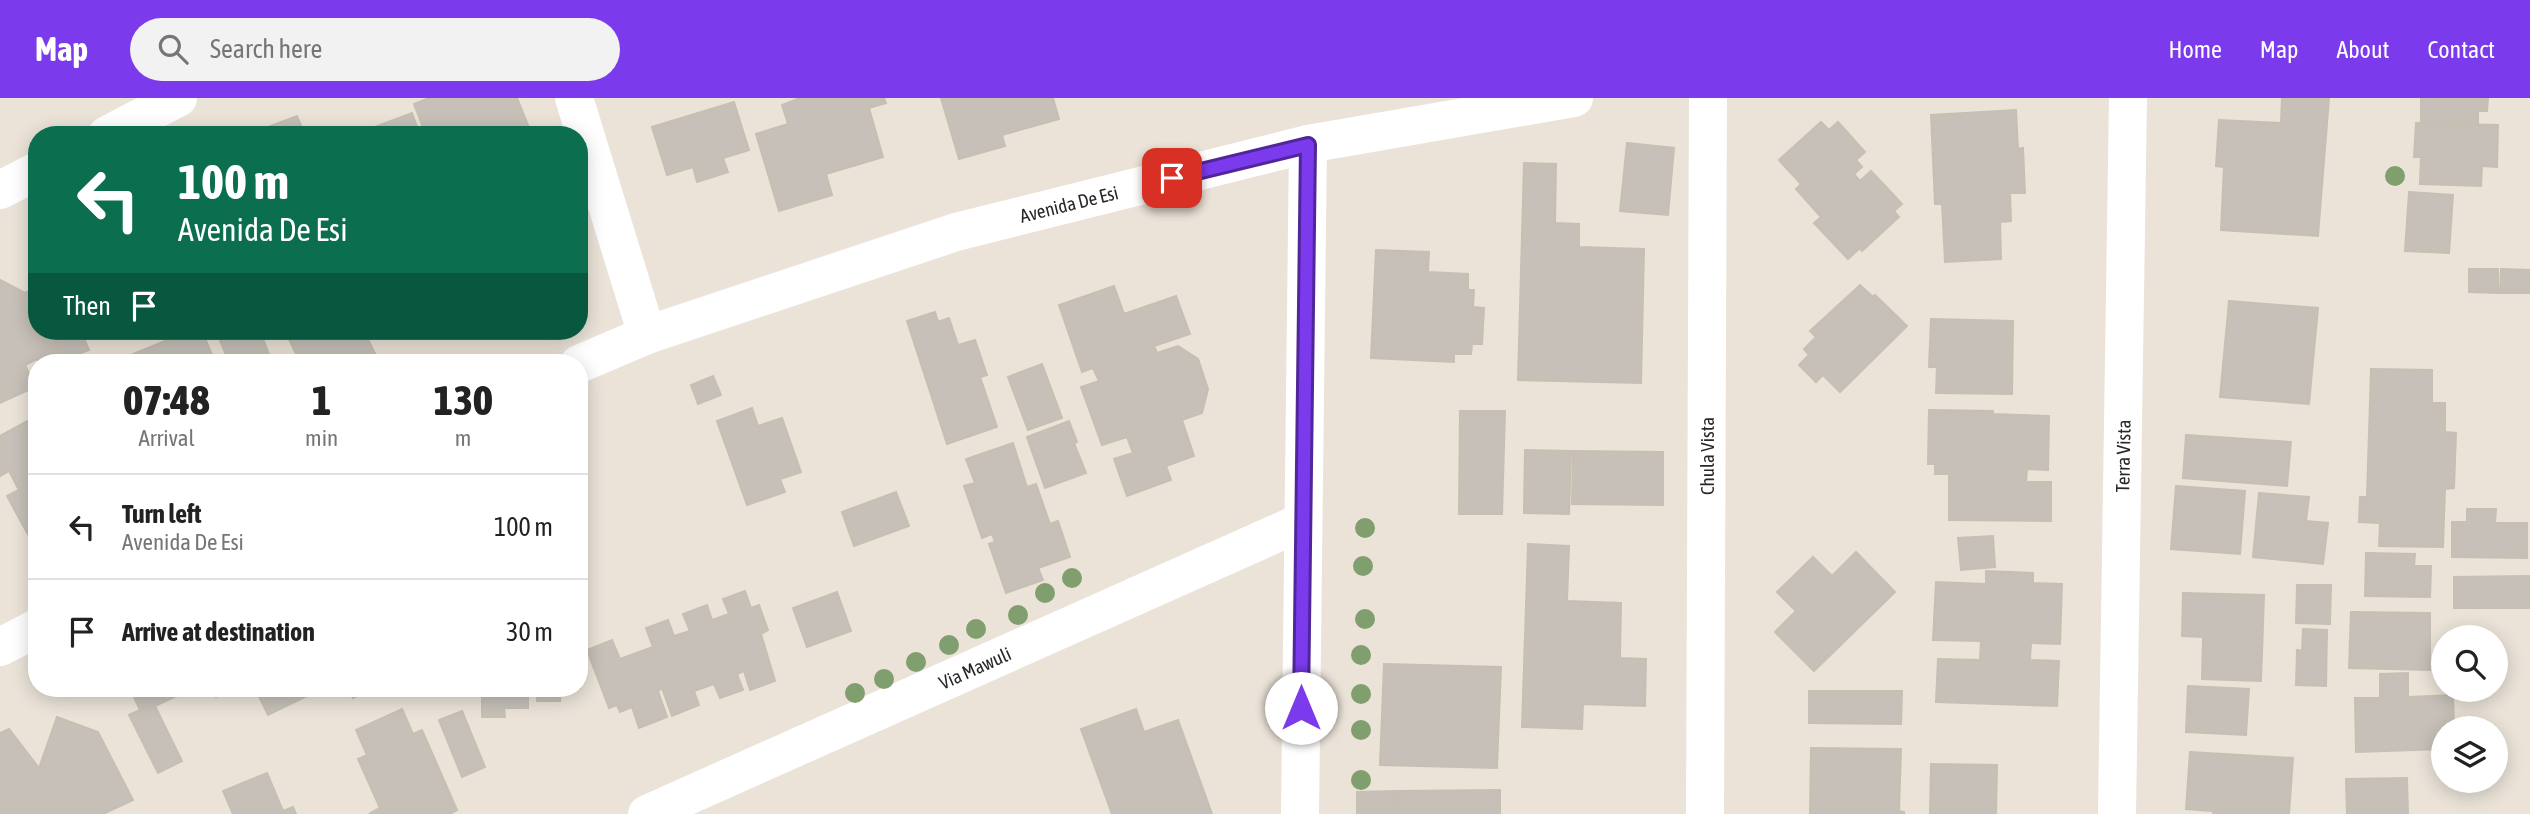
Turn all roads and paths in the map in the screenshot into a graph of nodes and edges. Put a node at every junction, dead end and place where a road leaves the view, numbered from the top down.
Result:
1 (178, 98) edge
2 (575, 98) edge
3 (1574, 98) edge
4 (1709, 98) edge
5 (2128, 98) edge
6 (124, 126) edge
7 (584, 126) edge
8 (588, 141) edge
9 (1308, 145) junction
10 (28, 176) edge
11 (0, 190) edge
12 (647, 335) junction
13 (588, 360) edge
14 (1302, 522) junction
15 (28, 633) edge
16 (0, 647) edge
17 (647, 814) edge
18 (1300, 814) edge
19 (1705, 814) edge
20 (2117, 814) edge

1 - 6 street
2 - 7 street
3 - 9 street, Avenida De Esi
4 - 19 street, Chula Vista
5 - 20 street, Terra Vista
8 - 12 street
9 - 12 street, Avenida De Esi
9 - 14 street
10 - 11 street
12 - 13 street, Avenida De Esi
14 - 17 street, Via Mawuli
14 - 18 street
15 - 16 street

